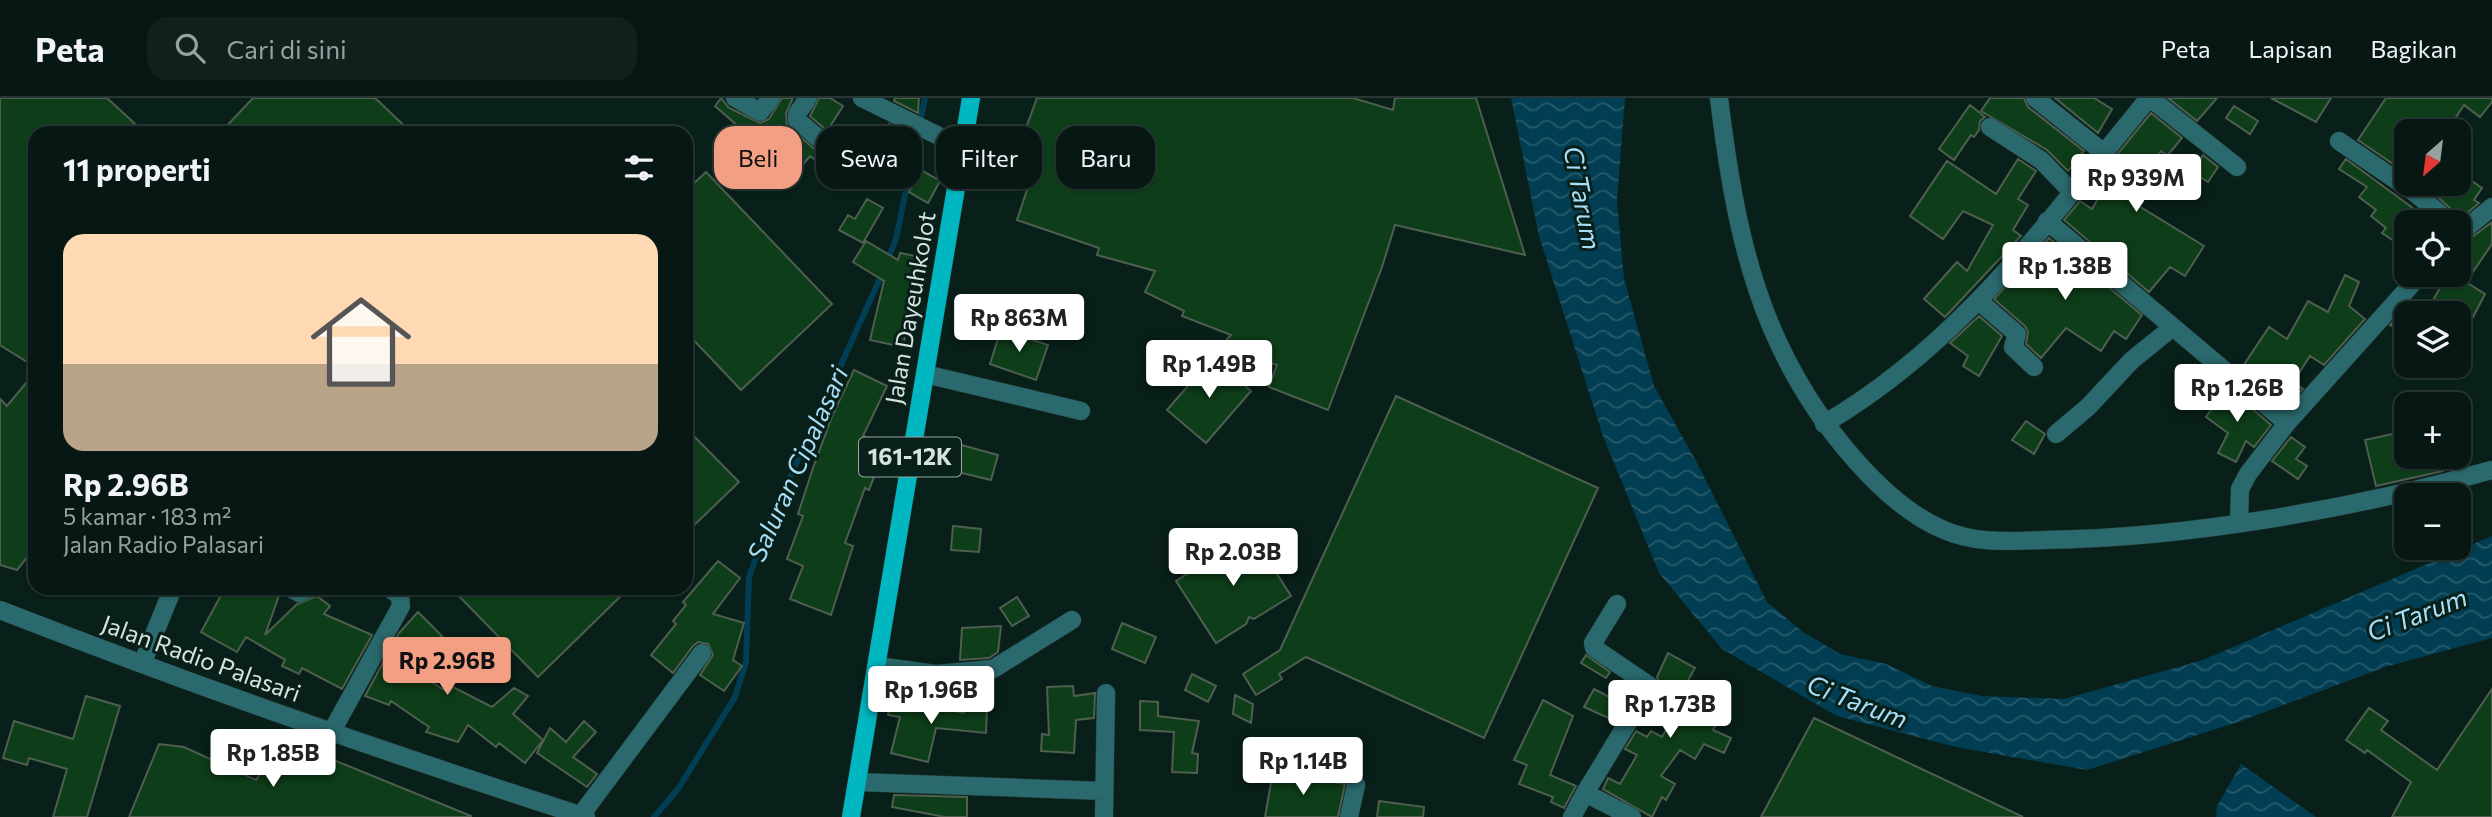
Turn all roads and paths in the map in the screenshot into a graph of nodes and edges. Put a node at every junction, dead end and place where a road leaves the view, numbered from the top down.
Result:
1 (736, 98) edge
2 (771, 98) edge
3 (808, 98) edge
4 (862, 98) edge
5 (971, 98) edge
6 (1719, 98) edge
7 (2035, 98) edge
8 (2149, 98) edge
9 (967, 126) edge
10 (1990, 127) dead end
11 (936, 134) edge
12 (816, 136) edge
13 (2339, 141) dead end
14 (2104, 153) junction
15 (2237, 167) dead end
16 (956, 189) edge
17 (2072, 192) junction
18 (2492, 207) edge
19 (2435, 210) edge
20 (2047, 220) junction
21 (2471, 220) edge
22 (2409, 287) edge
23 (1979, 301) junction
24 (2173, 327) junction
25 (2034, 367) dead end
26 (925, 374) junction
27 (1081, 411) dead end
28 (2287, 423) junction
29 (1824, 424) junction
30 (2056, 434) dead end
31 (2492, 470) edge
32 (2239, 522) junction
33 (170, 595) edge
34 (399, 595) edge
35 (1617, 604) dead end
36 (0, 610) edge
37 (1072, 620) dead end
38 (702, 653) dead end
39 (142, 664) junction
40 (877, 666) junction
41 (1106, 693) dead end
42 (332, 731) junction
43 (858, 782) junction
44 (1356, 785) dead end
45 (1104, 791) junction
46 (1585, 793) junction
47 (583, 816) edge
48 (851, 817) edge
49 (1104, 817) edge
50 (1349, 817) edge
51 (1572, 817) edge
52 (1632, 817) edge

1 - 2 street
3 - 12 street
4 - 11 street
5 - 9 main road, Jalan Dayeuhkolot / 161-12K
6 - 29 street
7 - 14 street
8 - 14 street
8 - 15 street
10 - 17 street
13 - 19 street
14 - 17 street
16 - 26 main road, Jalan Dayeuhkolot / 161-12K
17 - 20 street
18 - 21 street
20 - 23 street
20 - 24 street
22 - 28 street
23 - 25 street
23 - 29 street
24 - 28 street
24 - 30 street
26 - 27 street
26 - 40 main road, Jalan Dayeuhkolot / 161-12K
28 - 32 street
29 - 32 street
31 - 32 street
33 - 39 street
34 - 42 street
35 - 46 street
36 - 39 street, Jalan Radio Palasari
37 - 40 street
38 - 47 street
39 - 42 street, Jalan Radio Palasari
40 - 43 main road, Jalan Dayeuhkolot / 161-12K
41 - 45 street
42 - 47 street, Jalan Radio Palasari
43 - 45 street
43 - 48 main road, Jalan Dayeuhkolot / 161-12K
44 - 50 street
45 - 49 street
46 - 51 street
46 - 52 street

